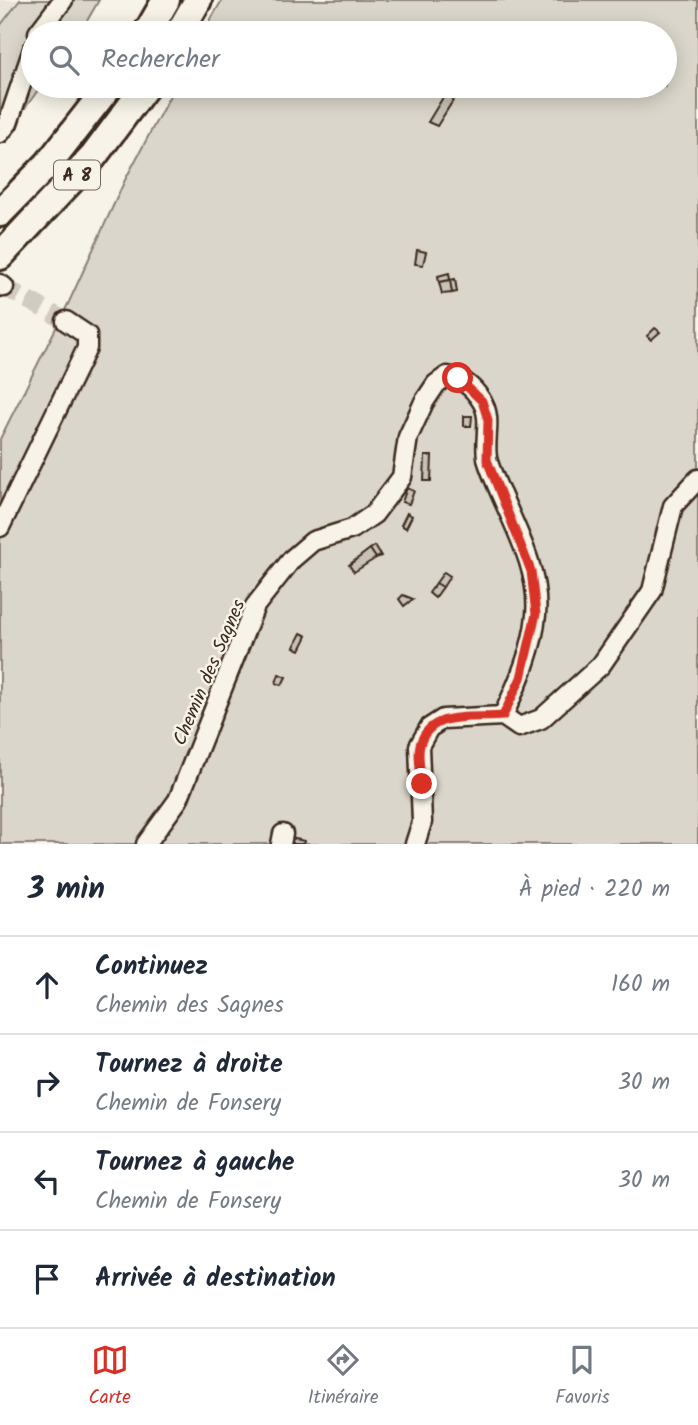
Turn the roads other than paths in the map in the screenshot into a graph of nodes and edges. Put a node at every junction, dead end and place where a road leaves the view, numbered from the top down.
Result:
1 (63, 0) edge
2 (166, 0) edge
3 (198, 0) edge
4 (47, 21) edge
5 (154, 21) edge
6 (186, 21) edge
7 (21, 85) edge
8 (99, 98) edge
9 (137, 98) edge
10 (0, 134) edge
11 (0, 213) edge
12 (0, 256) edge
13 (66, 321) tunnel mouth
14 (698, 479) edge
15 (0, 527) edge
16 (503, 716) junction
17 (146, 844) edge
18 (415, 844) edge

1 - 4 lane
2 - 5 highway
3 - 6 highway
7 - 10 lane
8 - 11 highway, A 8
9 - 12 highway, A 8
13 - 15 lane
14 - 16 lane
16 - 17 lane, Chemin des Sagnes
16 - 18 lane

